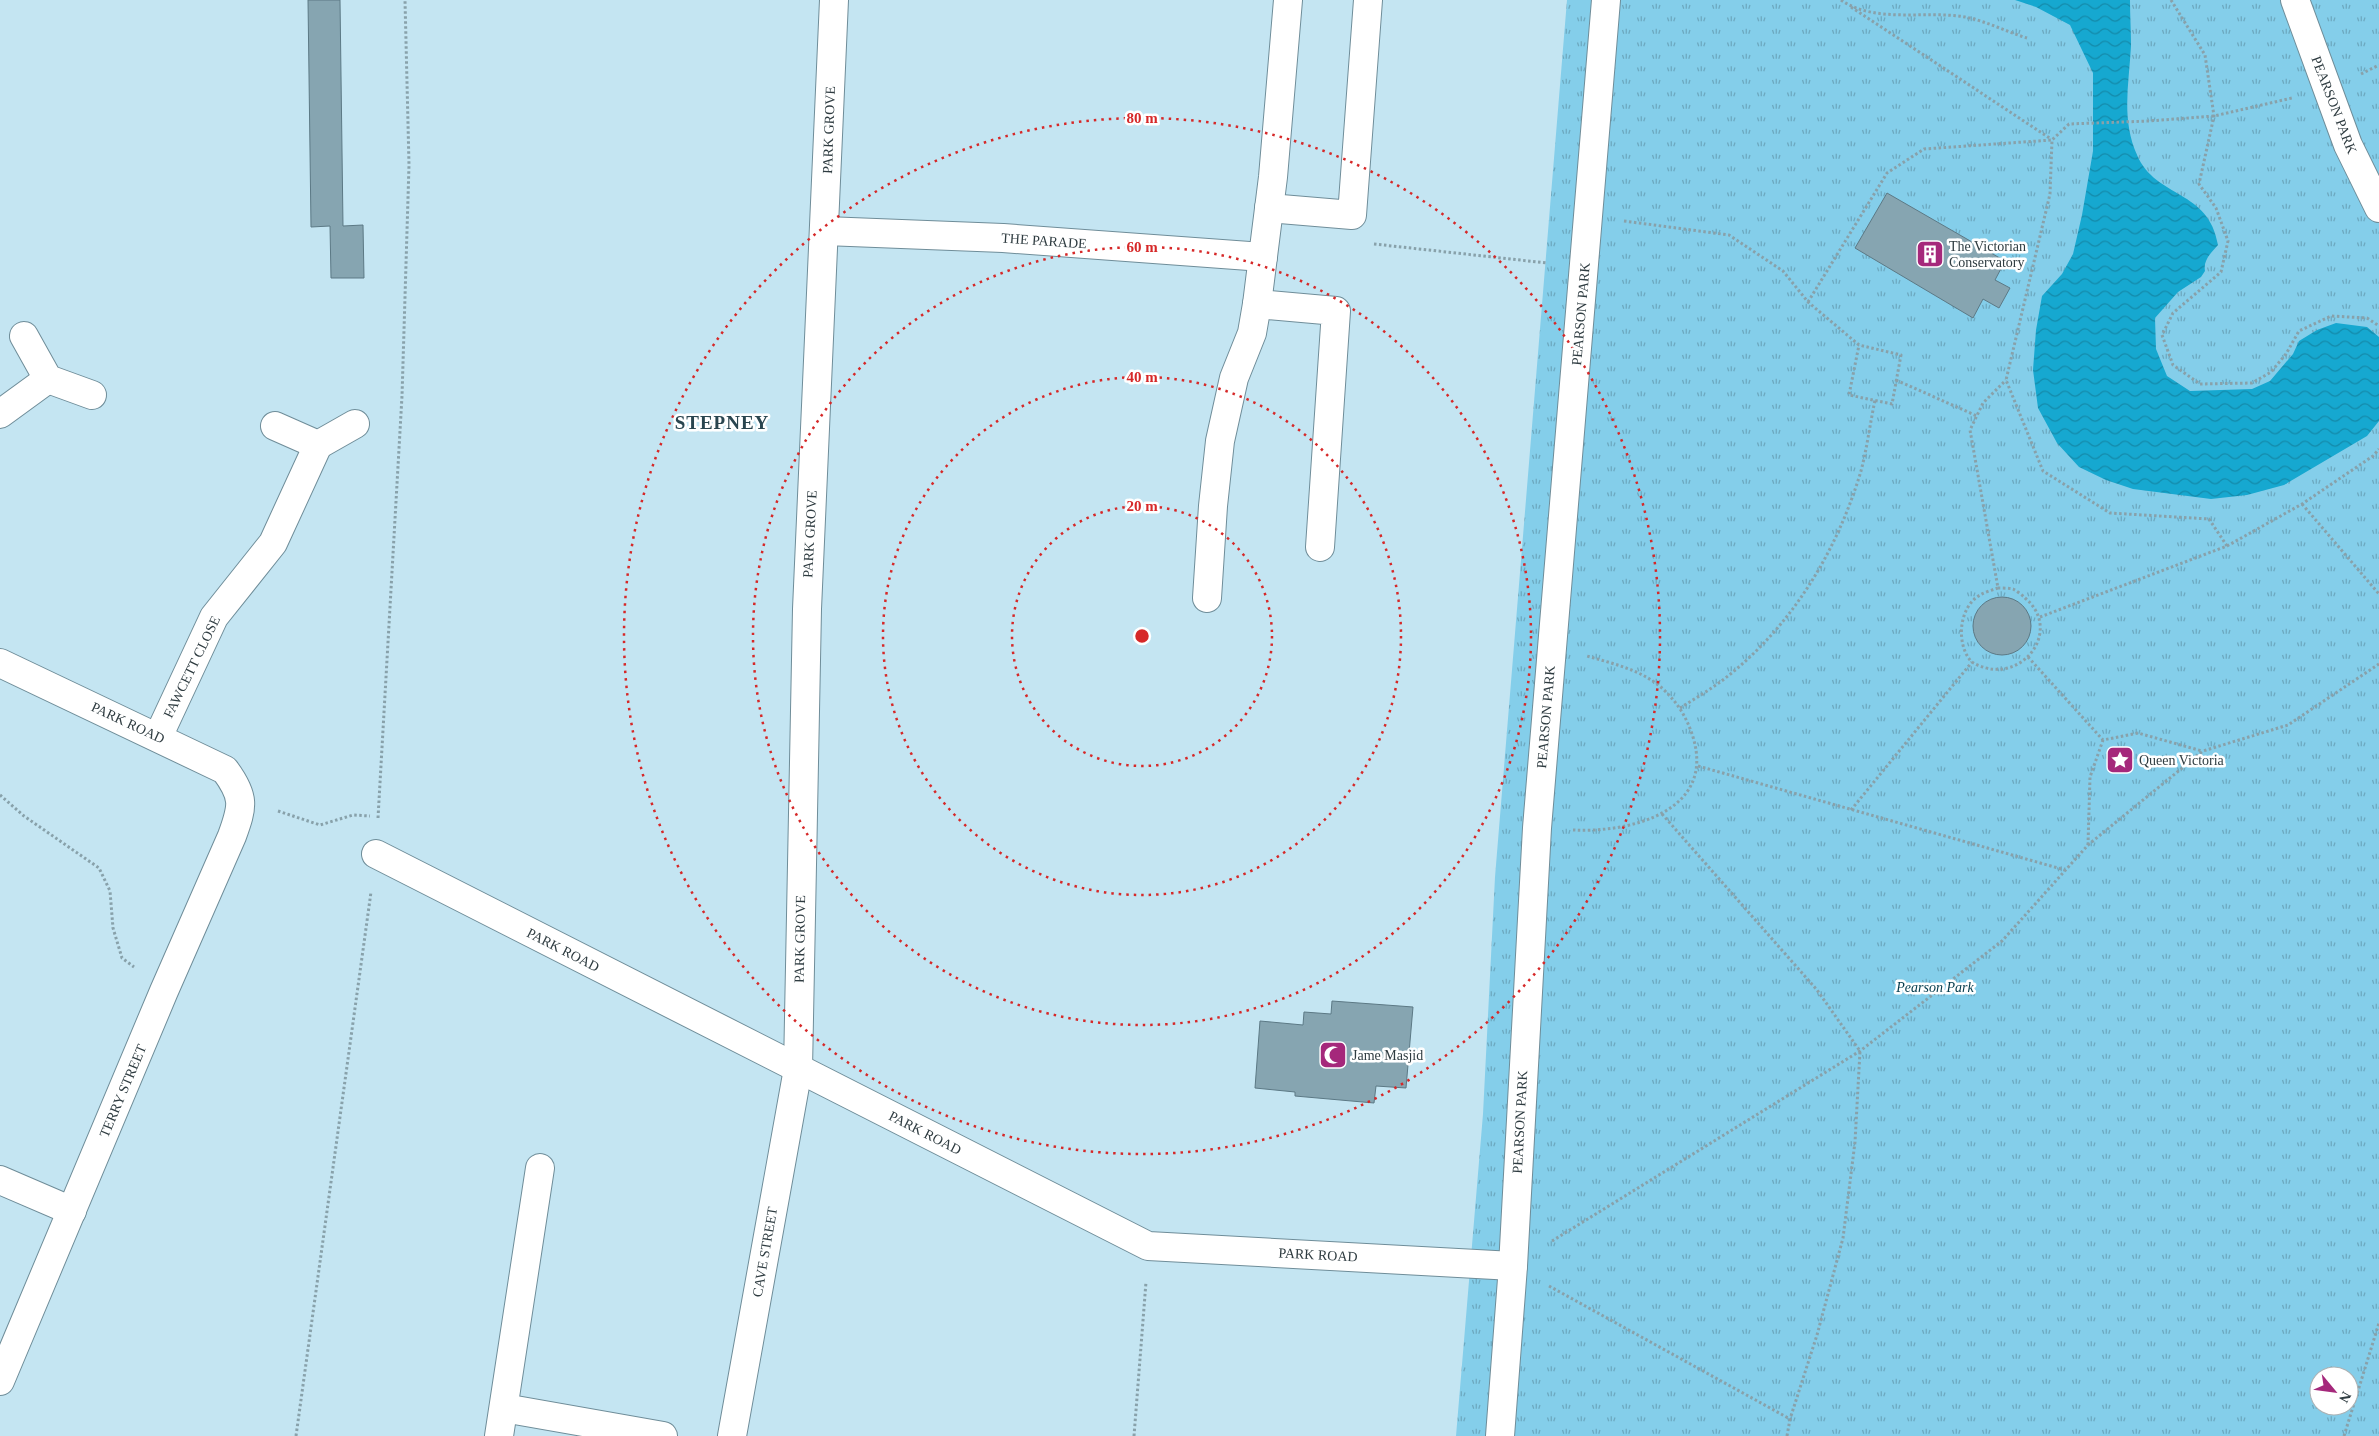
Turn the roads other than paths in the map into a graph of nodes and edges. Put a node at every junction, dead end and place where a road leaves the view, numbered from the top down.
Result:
1 (834, 0) edge
2 (1288, 0) edge
3 (1368, 0) edge
4 (1606, 0) edge
5 (2295, 0) edge
6 (1269, 208) junction
7 (2379, 208) edge
8 (824, 231) junction
9 (1263, 256) junction
10 (1257, 304) junction
11 (24, 336) dead end
12 (48, 380) junction
13 (92, 395) dead end
14 (0, 414) edge
15 (354, 424) dead end
16 (274, 426) dead end
17 (318, 445) junction
18 (1320, 546) dead end
19 (1207, 598) dead end
20 (0, 663) edge
21 (158, 737) junction
22 (241, 799) joint
23 (376, 854) road end
24 (798, 1069) junction
25 (540, 1168) dead end
26 (0, 1180) edge
27 (72, 1211) junction
28 (1512, 1266) junction
29 (0, 1381) edge
30 (504, 1408) junction
31 (499, 1436) edge
32 (663, 1436) edge
33 (732, 1436) edge
34 (1500, 1436) edge

1 - 8 street, PARK GROVE
2 - 6 street
3 - 6 street
4 - 28 street, PEARSON PARK
5 - 7 street, PEARSON PARK
6 - 9 street
8 - 9 street, THE PARADE
8 - 24 street, PARK GROVE
9 - 10 street
10 - 18 street
10 - 19 street
11 - 12 street
12 - 13 street
12 - 14 street
15 - 17 street
16 - 17 street
17 - 21 street, FAWCETT CLOSE
20 - 21 street, PARK ROAD
21 - 22 street, PARK ROAD
22 - 27 street, TERRY STREET
23 - 24 street, PARK ROAD
24 - 28 street, PARK ROAD
24 - 33 street, CAVE STREET
25 - 30 street
26 - 27 street
27 - 29 street, TERRY STREET
28 - 34 street, PEARSON PARK
30 - 31 street
30 - 32 street

